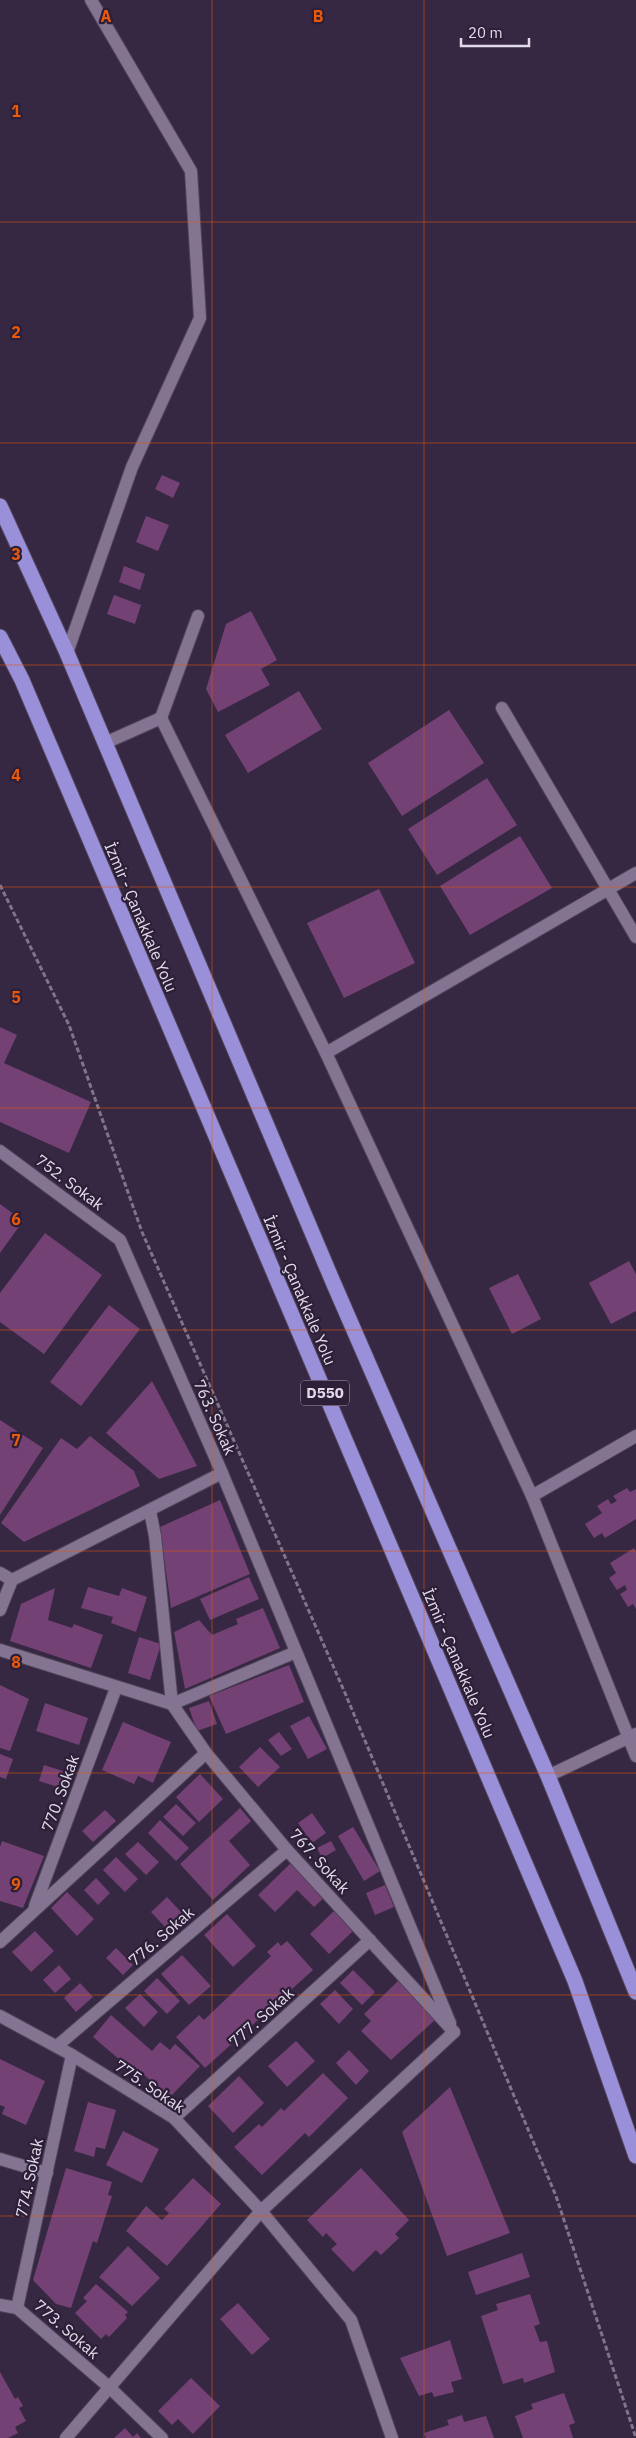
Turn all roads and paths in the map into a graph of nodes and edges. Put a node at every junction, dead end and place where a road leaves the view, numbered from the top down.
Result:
1 (91, 0) edge
2 (0, 506) edge
3 (198, 616) dead end
4 (0, 637) edge
5 (67, 653) junction
6 (502, 708) dead end
7 (161, 718) junction
8 (105, 743) junction
9 (636, 873) edge
10 (0, 885) edge
11 (608, 889) junction
12 (636, 937) edge
13 (326, 1053) junction
14 (0, 1151) edge
15 (120, 1240) joint
16 (636, 1436) edge
17 (222, 1472) junction
18 (532, 1496) junction
19 (150, 1511) junction
20 (0, 1573) edge
21 (12, 1580) junction
22 (0, 1610) edge
23 (0, 1650) edge
24 (296, 1652) junction
25 (116, 1688) junction
26 (172, 1704) junction
27 (632, 1736) edge
28 (206, 1753) junction
29 (636, 1756) edge
30 (548, 1776) junction
31 (286, 1850) junction
32 (34, 1909) junction
33 (370, 1940) junction
34 (0, 1942) edge
35 (636, 1992) edge
36 (0, 2016) edge
37 (454, 2032) junction
38 (57, 2046) junction
39 (72, 2055) junction
40 (174, 2118) junction
41 (636, 2156) edge
42 (0, 2159) edge
43 (47, 2173) junction
44 (260, 2211) junction
45 (0, 2306) edge
46 (18, 2308) junction
47 (109, 2387) junction
48 (66, 2438) edge
49 (162, 2438) edge
50 (392, 2438) edge
51 (636, 2438) edge

1 - 5 street
2 - 5 highway, İzmir - Çanakkale Yolu
3 - 7 street
4 - 41 highway, İzmir - Çanakkale Yolu / D550
5 - 8 highway, İzmir - Çanakkale Yolu
6 - 11 street
7 - 8 street
7 - 13 street
8 - 30 highway, İzmir - Çanakkale Yolu
9 - 11 street
10 - 51 path
11 - 12 street
11 - 13 street
13 - 18 street
14 - 15 street, 752. Sokak
15 - 17 street, 763. Sokak
16 - 18 street
17 - 19 street, 763. Sokak
17 - 24 street
18 - 27 street
19 - 21 street, 763. Sokak
19 - 26 street, 767. Sokak
20 - 21 street
21 - 22 street
23 - 25 street
24 - 26 street
24 - 37 street
25 - 26 street
25 - 32 street, 770. Sokak
26 - 28 street, 767. Sokak
27 - 29 street
27 - 30 street
28 - 31 street, 767. Sokak
28 - 32 street, 770. Sokak
30 - 35 highway, İzmir - Çanakkale Yolu
31 - 33 street, 767. Sokak
31 - 38 street, 776. Sokak
32 - 34 street, 770. Sokak
33 - 37 street, 767. Sokak
33 - 40 street, 777. Sokak
36 - 38 street, 775. Sokak
37 - 44 street
38 - 39 street, 775. Sokak
39 - 40 street, 775. Sokak
39 - 43 street, 774. Sokak
40 - 44 street, 775. Sokak
42 - 43 street
43 - 46 street, 774. Sokak
44 - 47 street
44 - 50 street, 775. Sokak
45 - 46 street, 773. Sokak
46 - 47 street, 773. Sokak
47 - 48 street
47 - 49 street, 773. Sokak

